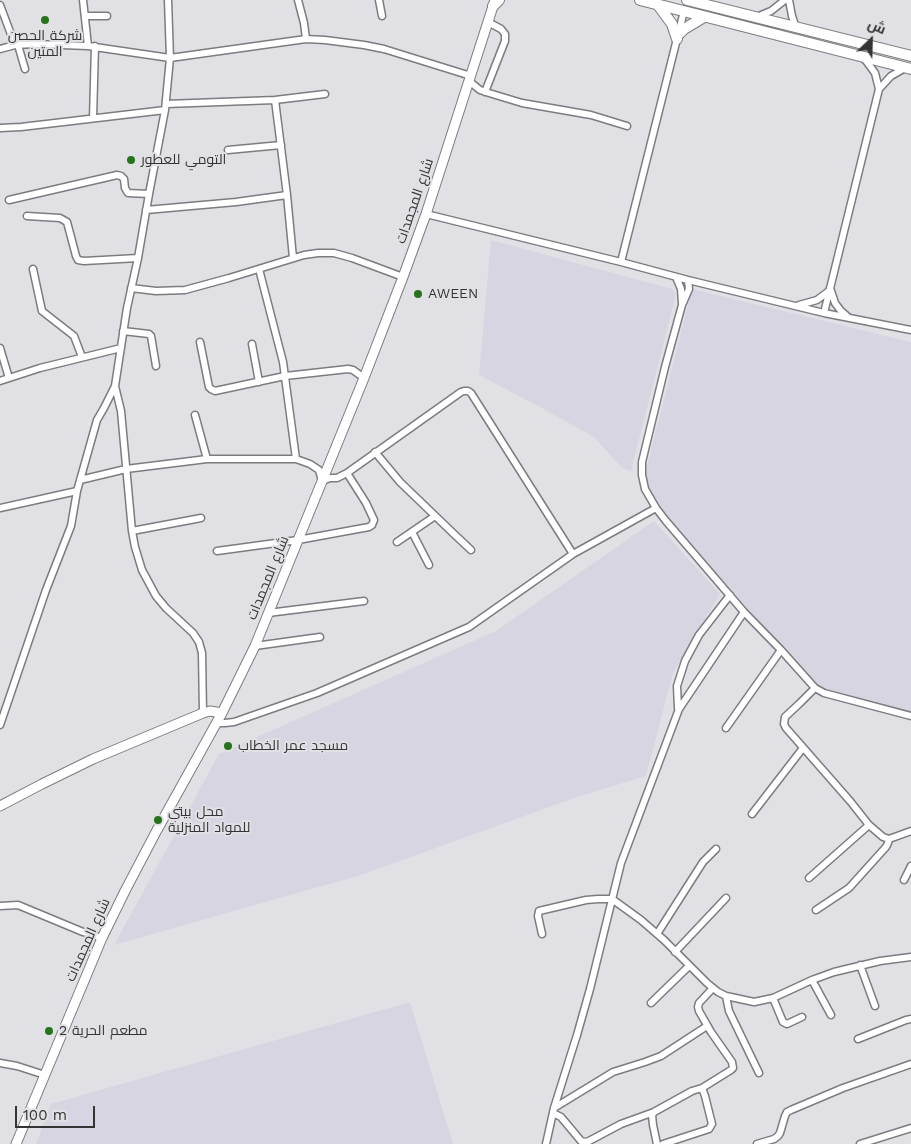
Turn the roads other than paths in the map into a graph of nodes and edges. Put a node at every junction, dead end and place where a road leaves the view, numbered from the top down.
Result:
1 (83, 0) edge
2 (168, 0) edge
3 (298, 0) edge
4 (379, 0) edge
5 (640, 0) edge
6 (687, 0) edge
7 (785, 0) edge
8 (789, 0) edge
9 (495, 2) edge
10 (0, 5) edge
11 (658, 5) junction
12 (684, 12) junction
13 (85, 16) junction
14 (107, 16) dead end
15 (382, 16) dead end
16 (704, 17) junction
17 (755, 17) junction
18 (488, 22) junction
19 (796, 28) junction
20 (677, 37) junction
21 (306, 40) junction
22 (17, 45) junction
23 (92, 46) junction
24 (0, 49) edge
25 (860, 56) junction
26 (911, 56) edge
27 (170, 58) junction
28 (908, 68) edge
29 (25, 69) dead end
30 (470, 79) junction
31 (879, 89) junction
32 (485, 92) junction
33 (325, 94) dead end
34 (275, 100) junction
35 (165, 107) junction
36 (93, 118) junction
37 (626, 126) dead end
38 (0, 128) edge
39 (281, 144) junction
40 (228, 150) dead end
41 (148, 194) junction
42 (287, 195) junction
43 (8, 200) dead end
44 (146, 210) junction
45 (426, 214) junction
46 (27, 216) dead end
47 (138, 258) junction
48 (293, 258) junction
49 (621, 262) junction
50 (33, 269) dead end
51 (259, 269) junction
52 (403, 277) junction
53 (676, 277) junction
54 (688, 280) junction
55 (131, 288) junction
56 (829, 289) junction
57 (682, 305) junction
58 (796, 306) junction
59 (824, 313) junction
60 (848, 318) junction
61 (911, 330) edge
62 (123, 331) junction
63 (200, 342) dead end
64 (252, 344) dead end
65 (0, 348) edge
66 (120, 348) junction
67 (82, 357) junction
68 (156, 366) dead end
69 (285, 376) junction
70 (9, 378) junction
71 (364, 378) junction
72 (0, 381) edge
73 (259, 382) junction
74 (115, 386) junction
75 (195, 415) dead end
76 (375, 452) junction
77 (207, 459) junction
78 (296, 459) junction
79 (126, 470) junction
80 (347, 473) junction
81 (80, 480) junction
82 (322, 481) junction
83 (77, 491) junction
84 (0, 508) edge
85 (656, 508) junction
86 (435, 516) junction
87 (201, 518) dead end
88 (132, 531) junction
89 (412, 532) junction
90 (298, 540) junction
91 (397, 542) dead end
92 (472, 550) dead end
93 (217, 551) dead end
94 (573, 554) junction
95 (429, 564) dead end
96 (730, 595) junction
97 (364, 601) dead end
98 (744, 612) junction
99 (268, 613) junction
100 (320, 637) dead end
101 (255, 646) junction
102 (782, 650) junction
103 (815, 688) junction
104 (678, 709) junction
105 (202, 713) junction
106 (222, 713) junction
107 (911, 716) edge
108 (217, 723) junction
109 (0, 725) edge
110 (726, 728) dead end
111 (804, 748) junction
112 (0, 806) edge
113 (752, 814) dead end
114 (869, 824) junction
115 (911, 831) edge
116 (889, 839) junction
117 (716, 849) dead end
118 (911, 866) edge
119 (809, 878) dead end
120 (904, 880) dead end
121 (726, 898) dead end
122 (612, 899) junction
123 (0, 906) edge
124 (816, 910) dead end
125 (542, 934) dead end
126 (657, 934) junction
127 (102, 938) junction
128 (675, 952) junction
129 (911, 957) edge
130 (860, 965) junction
131 (689, 966) junction
132 (812, 980) junction
133 (714, 988) junction
134 (726, 996) junction
135 (773, 998) junction
136 (651, 1003) dead end
137 (875, 1006) dead end
138 (831, 1015) dead end
139 (802, 1017) dead end
140 (911, 1019) edge
141 (707, 1026) junction
142 (858, 1039) dead end
143 (0, 1062) edge
144 (911, 1064) edge
145 (759, 1073) dead end
146 (45, 1075) junction
147 (702, 1088) junction
148 (554, 1110) junction
149 (654, 1112) junction
150 (911, 1128) edge
151 (16, 1144) edge
152 (546, 1144) edge
153 (657, 1144) edge
154 (663, 1144) edge
155 (757, 1144) edge
156 (860, 1144) edge

1 - 13 street
2 - 27 street
3 - 21 street
4 - 15 street
5 - 11 main road
6 - 17 main road
7 - 17 street
8 - 19 street
9 - 18 main road, شارع المجمدات
10 - 22 street
11 - 12 main road
11 - 20 main road
12 - 16 main road
12 - 20 street
13 - 14 street
13 - 23 street
16 - 20 main road
16 - 25 main road
17 - 19 main road
18 - 30 main road, شارع المجمدات
18 - 32 street
19 - 26 main road
20 - 49 street
21 - 27 street
21 - 30 street
22 - 23 street
22 - 24 street
22 - 29 street
23 - 27 street
23 - 36 street
25 - 28 main road
25 - 31 street
27 - 35 street
28 - 31 street
30 - 32 street
30 - 45 main road, شارع المجمدات
31 - 56 street
32 - 37 street
33 - 34 street
34 - 35 street
34 - 39 street
35 - 36 street
35 - 41 street
36 - 38 street
39 - 40 street
39 - 42 street
41 - 43 street
41 - 44 street
42 - 44 street
42 - 48 street
44 - 47 street
45 - 49 street
45 - 52 main road, شارع المجمدات
46 - 47 street
47 - 55 street
48 - 51 street
48 - 52 street
49 - 53 street
50 - 67 street
51 - 55 street
51 - 69 street
52 - 71 main road, شارع المجمدات
53 - 54 street
53 - 57 street
54 - 57 street
54 - 58 street
55 - 62 street
56 - 58 street
56 - 59 street
56 - 60 street
57 - 85 street
58 - 59 street
59 - 60 street
60 - 61 street
62 - 66 street
62 - 68 street
63 - 73 street
64 - 73 street
65 - 70 street
66 - 67 street
66 - 74 street
67 - 70 street
69 - 71 street
69 - 73 street
69 - 78 street
70 - 72 street
71 - 82 main road, شارع المجمدات
74 - 79 street
74 - 81 street
75 - 77 street
76 - 80 street
76 - 86 street
76 - 94 street
77 - 78 street
77 - 79 street
78 - 82 street
79 - 81 street
79 - 88 street
80 - 82 street
80 - 90 street
81 - 83 street
82 - 90 main road, شارع المجمدات
83 - 84 street
83 - 109 street
85 - 94 street
85 - 96 street
86 - 89 street
86 - 92 street
87 - 88 street
88 - 105 street
89 - 91 street
89 - 95 street
90 - 93 street
90 - 99 main road, شارع المجمدات
94 - 108 street
96 - 98 street
96 - 104 street
97 - 99 street
98 - 102 street
98 - 104 street
99 - 101 main road, شارع المجمدات
100 - 101 street
101 - 106 main road, شارع المجمدات
102 - 103 street
102 - 110 street
103 - 107 street
103 - 111 street
104 - 122 street
105 - 106 main road
105 - 112 main road
106 - 108 main road, شارع المجمدات
108 - 127 main road, شارع المجمدات
111 - 113 street
111 - 114 street
114 - 116 street
114 - 119 street
115 - 116 street
116 - 124 street
117 - 126 street
118 - 120 street
121 - 128 street
122 - 125 street
122 - 126 street
122 - 148 street
123 - 127 street
126 - 128 street
127 - 146 main road, شارع المجمدات
128 - 131 street
129 - 130 street
130 - 132 street
130 - 137 street
131 - 133 street
131 - 136 street
132 - 135 street
132 - 138 street
133 - 134 street
133 - 141 street
134 - 135 street
134 - 145 street
135 - 139 street
140 - 142 street
141 - 147 street
141 - 148 street
143 - 146 street
144 - 155 street
146 - 151 main road, شارع المجمدات
147 - 149 street
147 - 154 street
148 - 149 street
148 - 152 street
149 - 153 street
150 - 156 street

